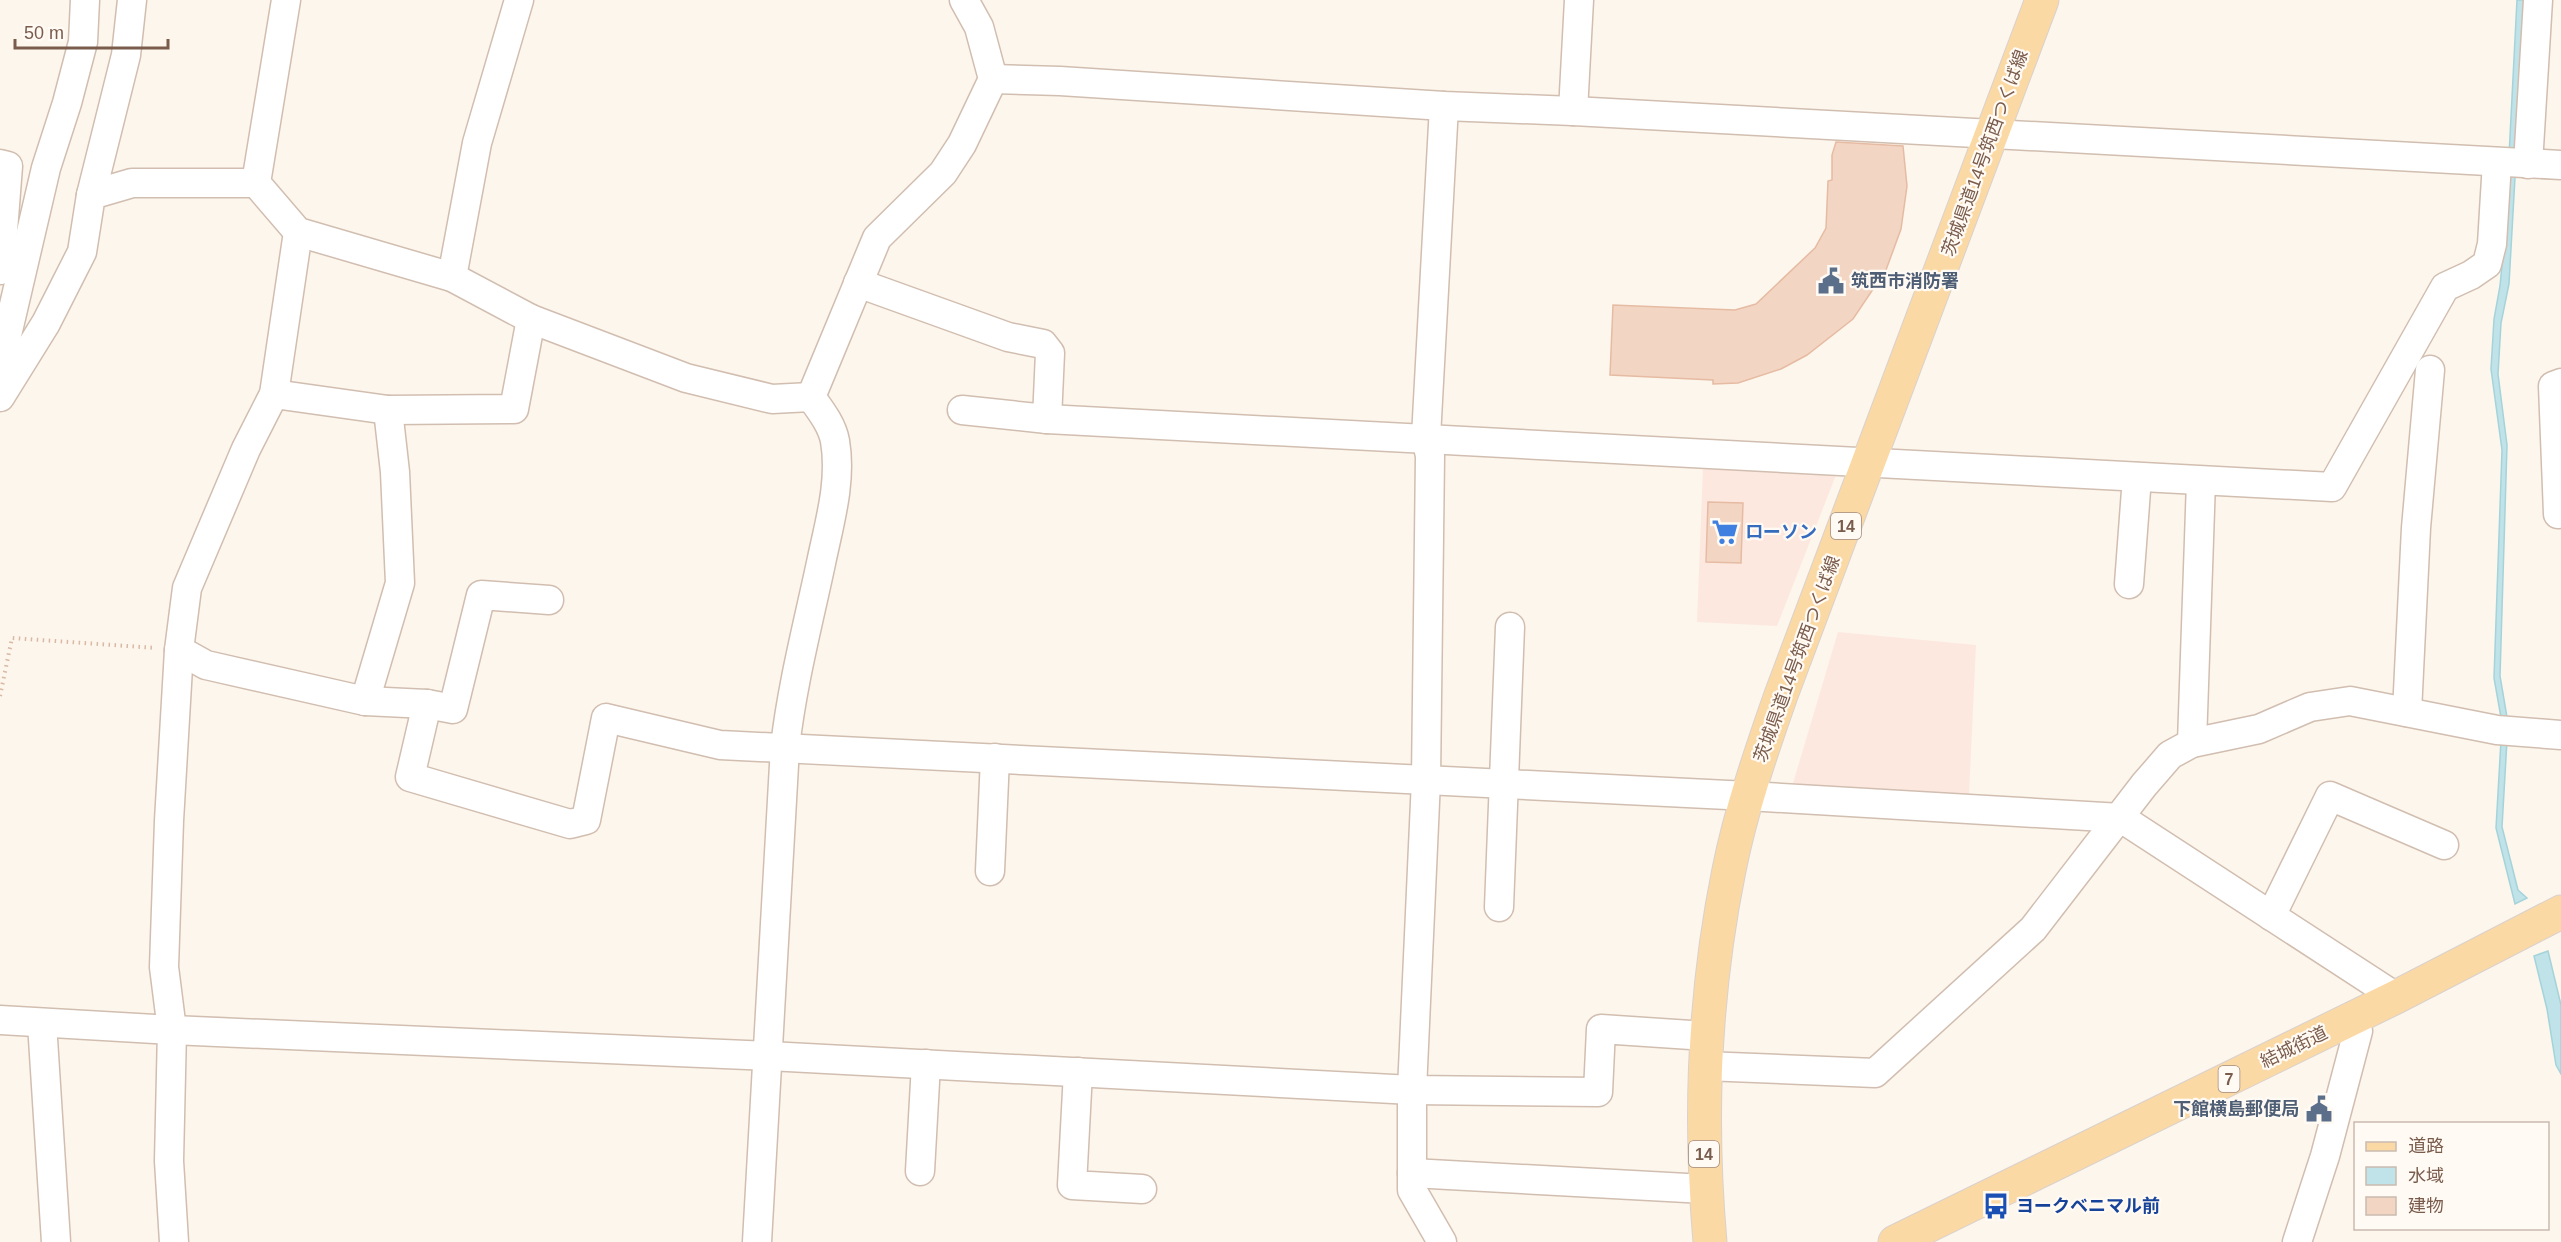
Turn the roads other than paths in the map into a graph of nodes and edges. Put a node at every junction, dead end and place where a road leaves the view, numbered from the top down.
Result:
1 (86, 0) edge
2 (132, 0) edge
3 (286, 0) edge
4 (519, 0) edge
5 (964, 0) edge
6 (1579, 0) edge
7 (2042, 0) edge
8 (2538, 0) edge
9 (993, 79) junction
10 (1444, 106) junction
11 (1573, 111) junction
12 (1992, 134) junction
13 (2513, 163) junction
14 (0, 164) edge
15 (2561, 165) edge
16 (256, 183) junction
17 (91, 195) junction
18 (298, 232) junction
19 (0, 270) edge
20 (452, 277) junction
21 (858, 283) junction
22 (531, 319) junction
23 (0, 365) edge
24 (2430, 370) dead end
25 (2561, 383) edge
26 (274, 394) junction
27 (0, 397) edge
28 (811, 398) junction
29 (962, 410) dead end
30 (388, 411) junction
31 (1047, 419) junction
32 (1426, 437) junction
33 (1870, 463) junction
34 (2137, 477) junction
35 (2201, 481) junction
36 (2556, 514) edge
37 (2129, 584) dead end
38 (549, 600) dead end
39 (1510, 627) dead end
40 (179, 650) junction
41 (365, 701) junction
42 (427, 704) junction
43 (2407, 712) junction
44 (2561, 735) edge
45 (2192, 743) junction
46 (785, 747) junction
47 (995, 758) junction
48 (1426, 780) junction
49 (1504, 784) junction
50 (1748, 796) junction
51 (2121, 818) junction
52 (2444, 844) dead end
53 (990, 871) dead end
54 (1499, 907) dead end
55 (2561, 912) edge
56 (2271, 916) junction
57 (2396, 997) junction
58 (2352, 1018) junction
59 (0, 1020) edge
60 (42, 1023) junction
61 (172, 1030) junction
62 (1706, 1051) junction
63 (769, 1056) junction
64 (926, 1064) junction
65 (1078, 1072) junction
66 (1412, 1090) junction
67 (920, 1171) dead end
68 (1412, 1173) junction
69 (1142, 1189) dead end
70 (1705, 1190) junction
71 (56, 1242) edge
72 (174, 1242) edge
73 (757, 1242) edge
74 (1442, 1242) edge
75 (1710, 1242) edge
76 (1895, 1242) edge
77 (2297, 1242) edge

1 - 23 street
2 - 17 street
3 - 16 street
4 - 20 street
5 - 9 street
6 - 11 street
7 - 12 main road, 茨城県道14号筑西つくば線 / 14
8 - 13 street
9 - 10 street
9 - 21 street
10 - 11 street
10 - 32 street
11 - 12 street
12 - 13 street
12 - 33 main road, 茨城県道14号筑西つくば線 / 14
13 - 15 street
13 - 35 street
14 - 19 street
16 - 17 street
16 - 18 street
17 - 27 street
18 - 20 street
18 - 26 street
20 - 22 street
21 - 28 street
21 - 31 street
22 - 28 street
22 - 30 street
24 - 43 street
25 - 36 street
26 - 30 street
26 - 40 street
28 - 46 street
29 - 31 street
30 - 41 street
31 - 32 street
32 - 33 street
32 - 48 street
33 - 34 street
33 - 50 main road, 茨城県道14号筑西つくば線 / 14
34 - 35 street
34 - 37 street
35 - 45 street
38 - 42 street
39 - 49 street
40 - 41 street
40 - 61 street
41 - 42 street
42 - 46 street
43 - 44 street
43 - 45 street
45 - 51 street
46 - 47 street
46 - 63 street
47 - 48 street
47 - 53 street
48 - 49 street
48 - 66 street
49 - 50 street
49 - 54 street
50 - 51 street
50 - 62 main road, 茨城県道14号筑西つくば線 / 14
51 - 56 street
51 - 62 street
52 - 56 street
55 - 57 main road, 結城街道 / 7
56 - 57 street
57 - 58 main road, 結城街道 / 7
58 - 76 main road, 結城街道 / 7
58 - 77 street
59 - 60 street
60 - 61 street
60 - 71 street
61 - 63 street
61 - 72 street
62 - 66 street
62 - 70 main road, 茨城県道14号筑西つくば線 / 14
63 - 64 street
63 - 73 street
64 - 65 street
64 - 67 street
65 - 66 street
65 - 69 street
66 - 68 street
68 - 70 street
68 - 74 street
70 - 75 main road, 茨城県道14号筑西つくば線 / 14

